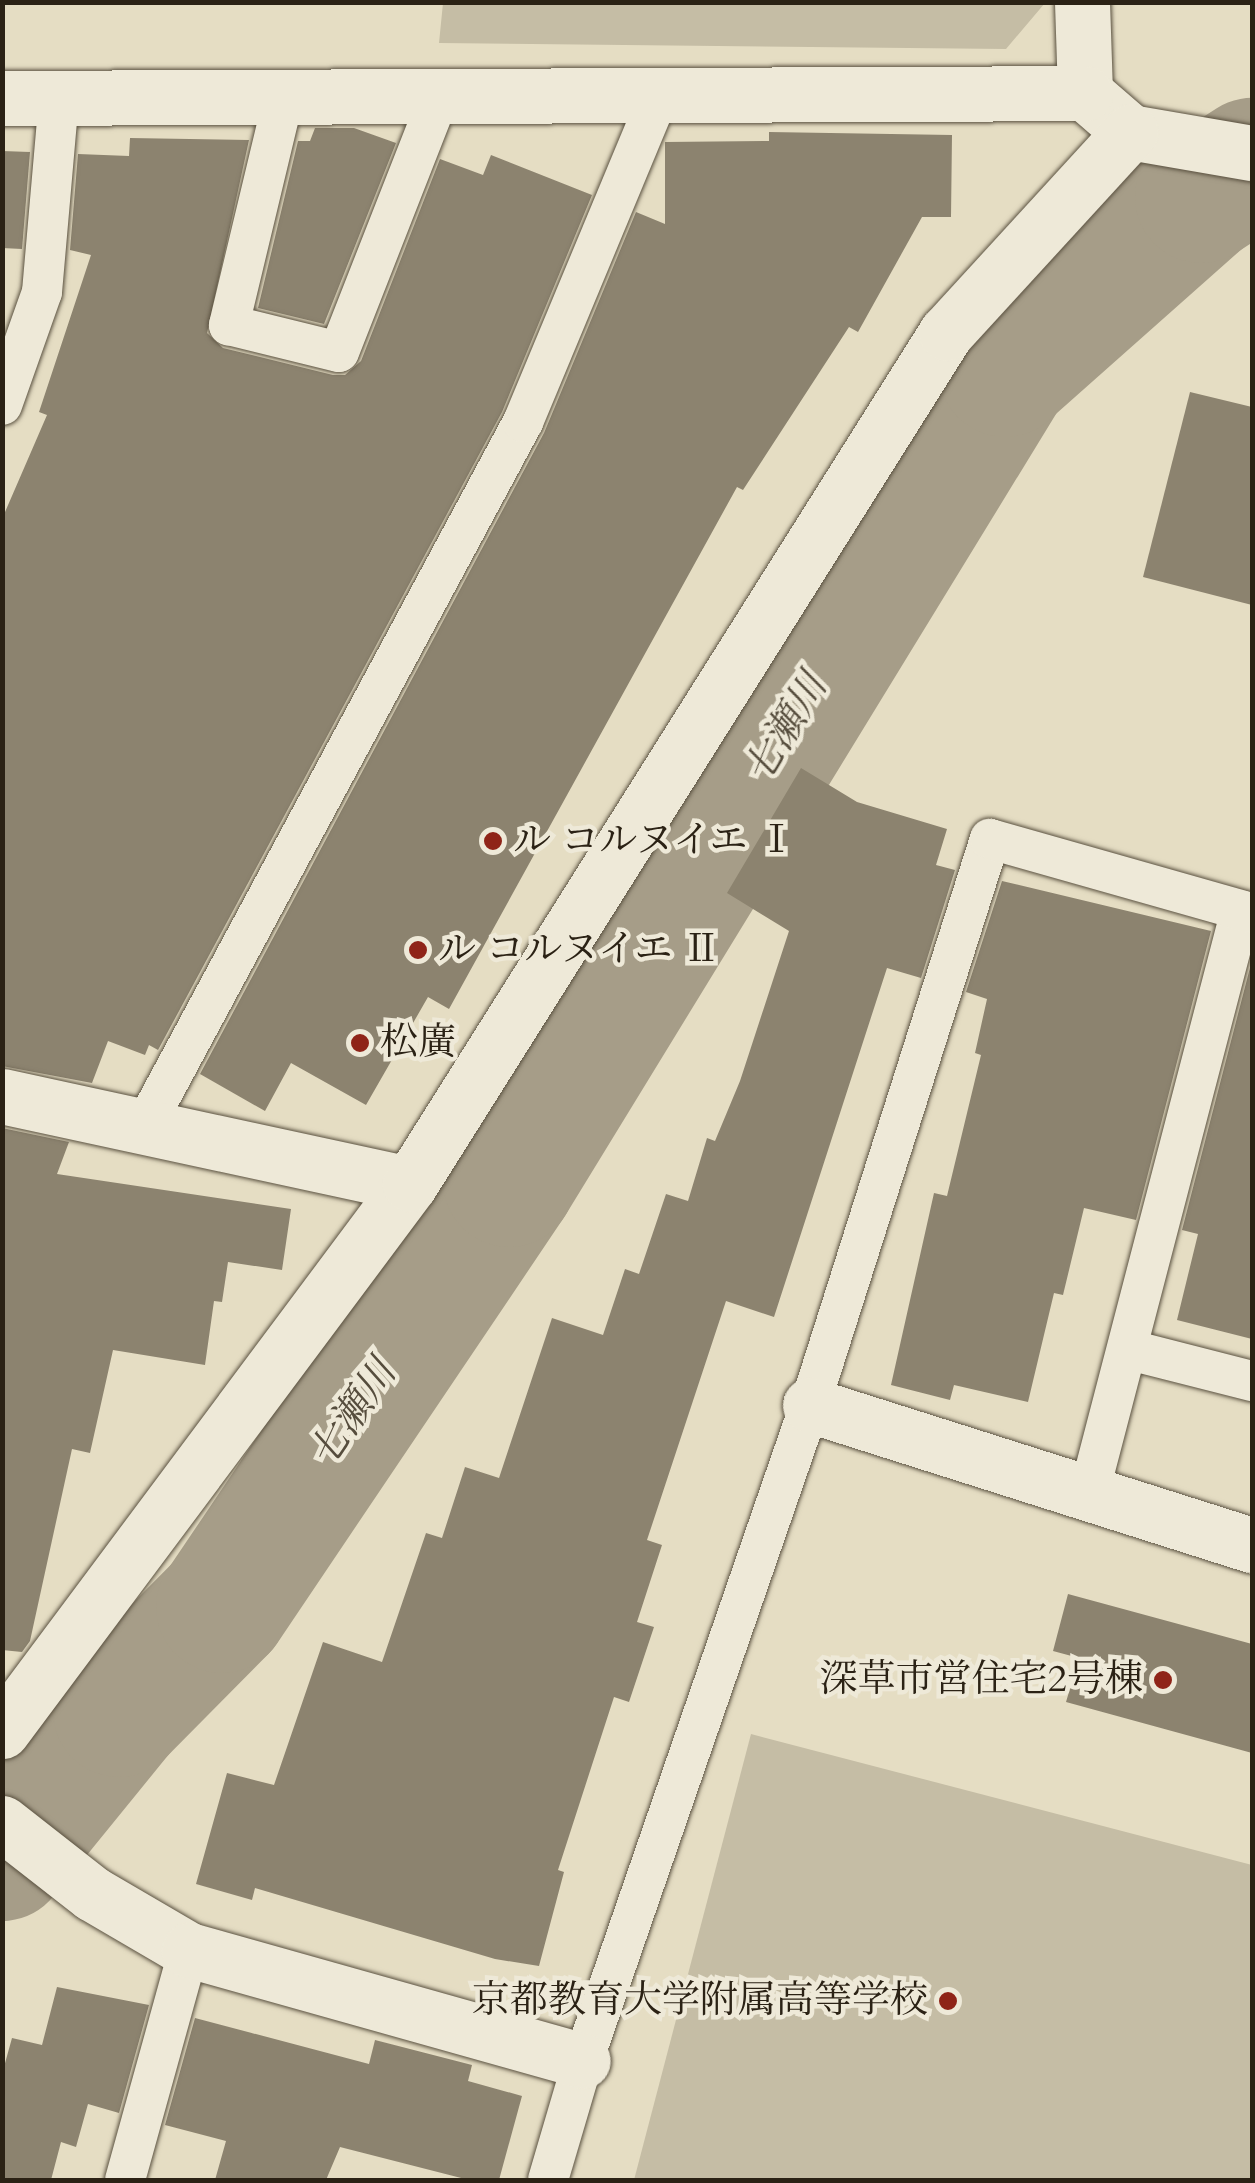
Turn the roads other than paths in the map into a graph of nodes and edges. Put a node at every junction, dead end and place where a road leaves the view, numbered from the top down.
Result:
1 (1082, 2) edge
2 (1085, 93) junction
3 (59, 96) junction
4 (284, 96) junction
5 (660, 96) junction
6 (2, 98) edge
7 (438, 100) junction
8 (1130, 132) junction
9 (1242, 150) edge
10 (2, 406) edge
11 (1246, 911) edge
12 (2, 1096) edge
13 (142, 1131) junction
14 (410, 1184) junction
15 (1130, 1350) junction
16 (1252, 1381) edge
17 (810, 1404) junction
18 (1089, 1493) junction
19 (1252, 1545) edge
20 (2, 1731) edge
21 (2, 1823) edge
22 (189, 1950) junction
23 (583, 2061) junction
24 (125, 2180) edge
25 (548, 2180) edge

1 - 2 street
2 - 5 street
2 - 8 street
3 - 4 street
3 - 6 street
3 - 10 lane
4 - 7 street
4 - 7 lane
5 - 7 street
5 - 13 lane
8 - 9 street
8 - 14 street
11 - 15 lane
11 - 17 lane
12 - 13 street
13 - 14 street
14 - 20 street
15 - 16 lane
15 - 18 lane
17 - 18 street
17 - 23 lane
18 - 19 street
21 - 22 street
22 - 23 street
22 - 24 lane
23 - 25 lane

